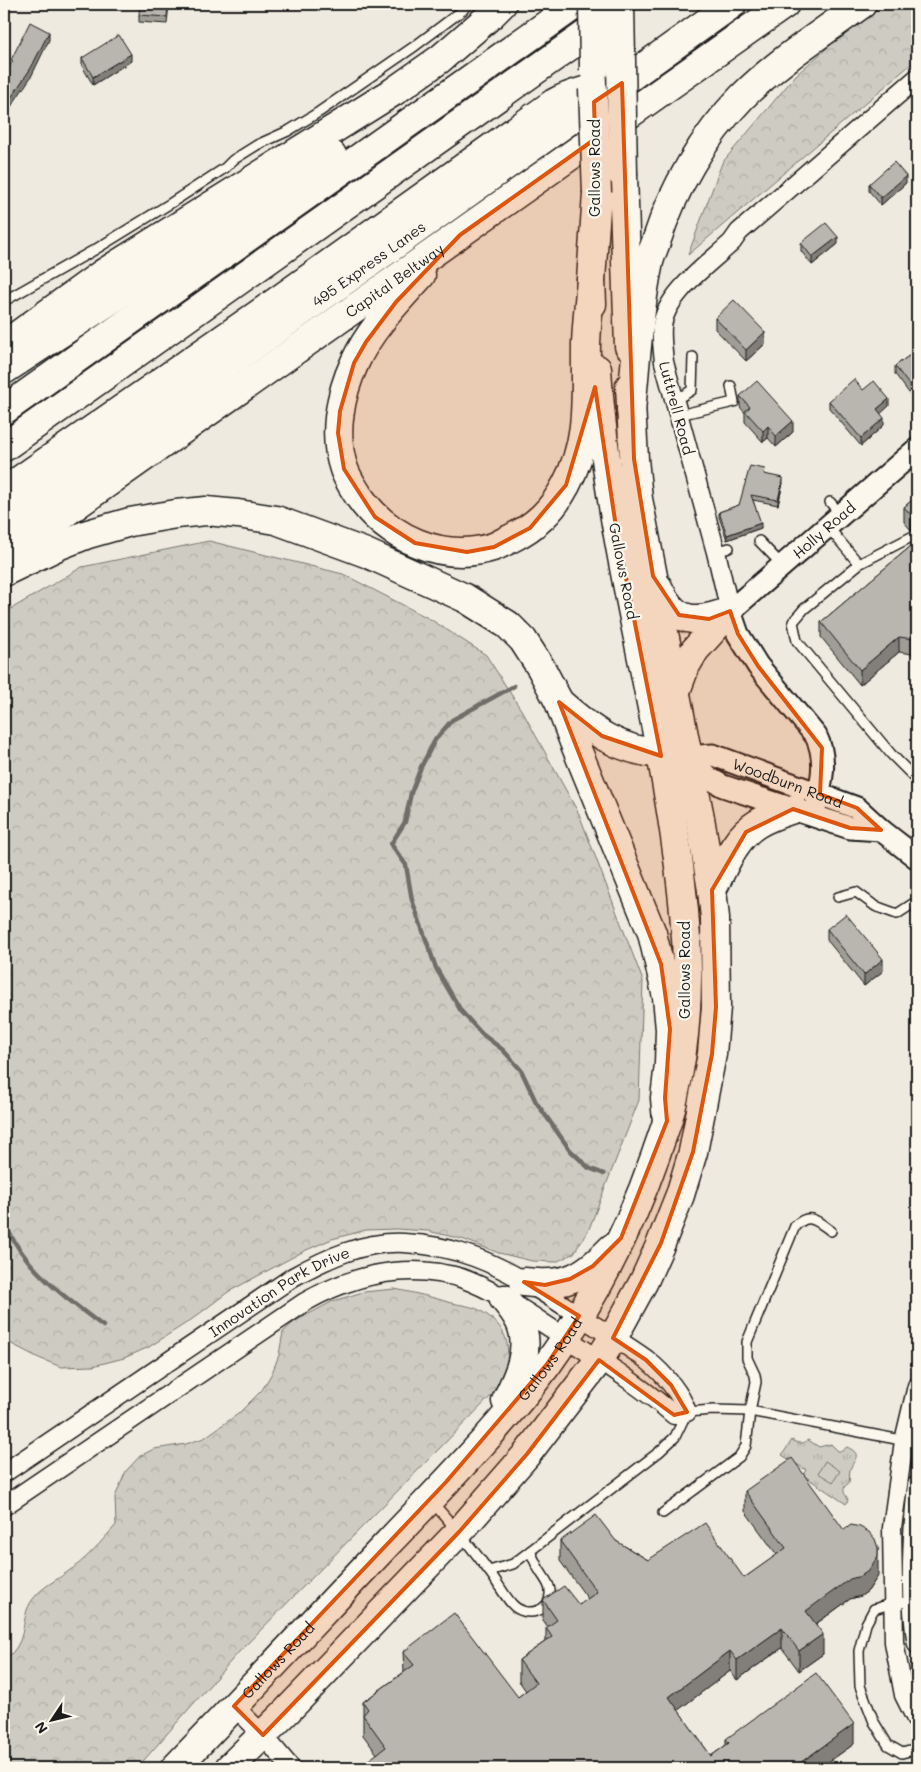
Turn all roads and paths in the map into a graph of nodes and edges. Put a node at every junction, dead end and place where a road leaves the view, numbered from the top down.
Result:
1 (467, 4) edge
2 (502, 4) edge
3 (557, 4) edge
4 (576, 4) edge
5 (593, 4) edge
6 (620, 4) edge
7 (629, 4) edge
8 (732, 4) edge
9 (785, 4) edge
10 (862, 4) edge
11 (622, 78) junction
12 (917, 78) edge
13 (594, 80) junction
14 (562, 89) junction
15 (460, 235) junction
16 (591, 280) junction
17 (4, 301) edge
18 (4, 344) edge
19 (693, 357) dead end
20 (4, 370) edge
21 (732, 386) dead end
22 (674, 397) junction
23 (4, 410) edge
24 (631, 410) junction
25 (679, 415) junction
26 (4, 447) edge
27 (917, 449) edge
28 (4, 473) edge
29 (4, 490) edge
30 (833, 515) junction
31 (4, 524) edge
32 (917, 534) edge
33 (759, 541) dead end
34 (4, 556) edge
35 (859, 564) junction
36 (783, 566) junction
37 (4, 572) edge
38 (653, 576) junction
39 (730, 611) junction
40 (676, 691) junction
41 (559, 702) junction
42 (674, 756) junction
43 (917, 780) edge
44 (819, 793) junction
45 (803, 812) junction
46 (881, 830) junction
47 (917, 858) edge
48 (712, 890) junction
49 (838, 897) dead end
50 (917, 901) edge
51 (667, 1121) junction
52 (831, 1230) dead end
53 (622, 1238) junction
54 (514, 1290) junction
55 (572, 1327) junction
56 (606, 1349) junction
57 (917, 1386) edge
58 (750, 1411) junction
59 (687, 1412) junction
60 (492, 1431) junction
61 (911, 1442) edge
62 (4, 1473) edge
63 (917, 1486) edge
64 (430, 1499) junction
65 (4, 1506) edge
66 (663, 1513) dead end
67 (459, 1532) junction
68 (530, 1551) junction
69 (489, 1571) junction
70 (913, 1602) junction
71 (893, 1603) junction
72 (917, 1644) edge
73 (234, 1706) junction
74 (917, 1721) edge
75 (264, 1735) junction
76 (917, 1749) edge
77 (175, 1768) edge
78 (229, 1768) edge
79 (291, 1768) edge

1 - 17 lane
2 - 18 main road
3 - 20 main road
4 - 23 main road
5 - 13 main road, Gallows Road, bridge
6 - 11 main road, Gallows Road, bridge
7 - 26 main road
8 - 31 main road, 495 Express Lanes
9 - 15 main road, Capital Beltway
10 - 24 main road
11 - 13 main road
11 - 24 main road, Gallows Road, bridge
12 - 22 street, Luttrell Road
13 - 14 main road
13 - 16 main road, Gallows Road, bridge
14 - 28 main road
14 - 29 main road
15 - 16 main road
15 - 34 main road, Capital Beltway
16 - 42 main road, Gallows Road
19 - 22 lane
21 - 25 lane
22 - 25 street, Luttrell Road
24 - 38 main road, Gallows Road
25 - 39 street, Luttrell Road
27 - 30 street, Holly Road
30 - 35 lane
30 - 36 street, Holly Road
32 - 35 lane
33 - 36 lane
35 - 43 lane
36 - 39 street, Holly Road
37 - 41 main road
38 - 39 main road
38 - 40 main road, Gallows Road
39 - 40 main road
39 - 44 street, Luttrell Road
40 - 42 main road, Gallows Road
41 - 42 main road
41 - 51 main road
42 - 44 street, Woodburn Road
42 - 45 street, Woodburn Road
42 - 48 main road, Gallows Road
42 - 51 main road, Gallows Road
44 - 45 street, Luttrell Road
44 - 46 street, Woodburn Road
45 - 46 street, Woodburn Road
45 - 48 main road
46 - 47 street, Woodburn Road
48 - 56 main road, Gallows Road
49 - 50 lane
51 - 53 main road, Gallows Road
52 - 58 lane
53 - 54 main road
53 - 55 main road, Gallows Road
54 - 55 street, Innovation Park Drive
54 - 55 street, Innovation Park Drive
54 - 60 main road
54 - 62 street, Innovation Park Drive
54 - 65 street, Innovation Park Drive
55 - 56 street
55 - 56 street
55 - 60 main road, Gallows Road
56 - 59 street
56 - 59 street
56 - 67 main road, Gallows Road
57 - 61 street
58 - 59 lane
58 - 61 lane
58 - 66 lane
59 - 68 lane
60 - 64 main road, Gallows Road
61 - 71 street
63 - 70 street
64 - 67 lane
64 - 73 main road, Gallows Road
67 - 69 lane
67 - 75 main road, Gallows Road
68 - 69 lane
68 - 69 lane
70 - 71 lane
70 - 72 street
71 - 74 street
71 - 76 lane
73 - 75 street
73 - 77 main road, Gallows Road
75 - 78 main road, Gallows Road
75 - 79 street

